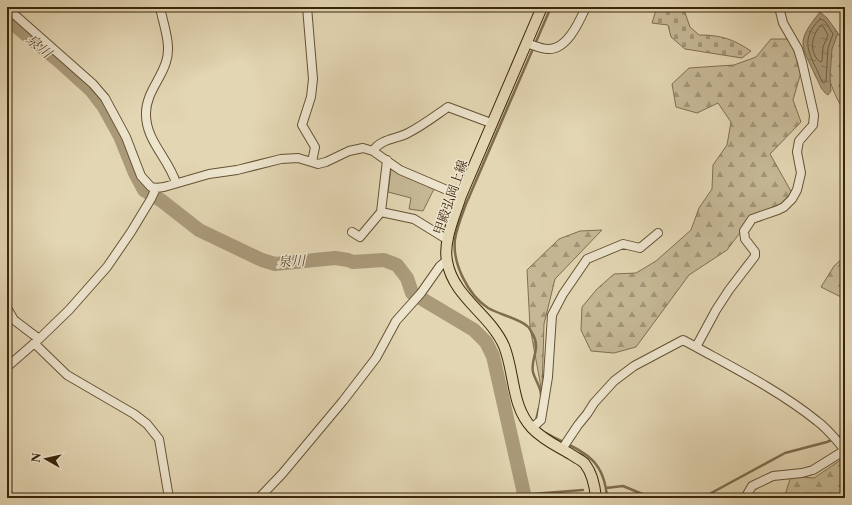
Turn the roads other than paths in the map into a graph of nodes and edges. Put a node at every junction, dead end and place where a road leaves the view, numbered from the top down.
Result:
1 (160, 7) edge
2 (307, 7) edge
3 (542, 7) edge
4 (586, 7) edge
5 (779, 7) edge
6 (10, 8) edge
7 (530, 44) junction
8 (492, 123) junction
9 (373, 151) junction
10 (386, 160) junction
11 (312, 162) junction
12 (176, 184) junction
13 (154, 193) junction
14 (461, 196) junction
15 (381, 212) junction
16 (352, 232) dead end
17 (658, 233) dead end
18 (448, 240) junction
19 (446, 261) junction
20 (7, 308) edge
21 (36, 341) junction
22 (696, 347) junction
23 (7, 367) edge
24 (532, 428) junction
25 (565, 444) junction
26 (845, 450) edge
27 (169, 498) edge
28 (259, 498) edge
29 (596, 498) edge
30 (745, 498) edge

1 - 12 street
2 - 11 street
3 - 7 main road, 甲殿弘岡上線
4 - 7 street
5 - 22 street
6 - 13 street
7 - 8 main road, 甲殿弘岡上線
8 - 9 street
8 - 14 main road, 甲殿弘岡上線
9 - 10 street
9 - 11 street
10 - 14 street
10 - 15 street
11 - 12 street
12 - 13 street
13 - 21 street
14 - 18 main road, 甲殿弘岡上線
15 - 16 street
15 - 18 street
17 - 24 street
18 - 19 main road, 甲殿弘岡上線
19 - 24 main road, 甲殿弘岡上線
19 - 28 street
20 - 21 street
21 - 23 street
21 - 27 street
22 - 25 street
22 - 26 street
24 - 25 main road, 甲殿弘岡上線
25 - 29 main road, 甲殿弘岡上線
26 - 30 street

